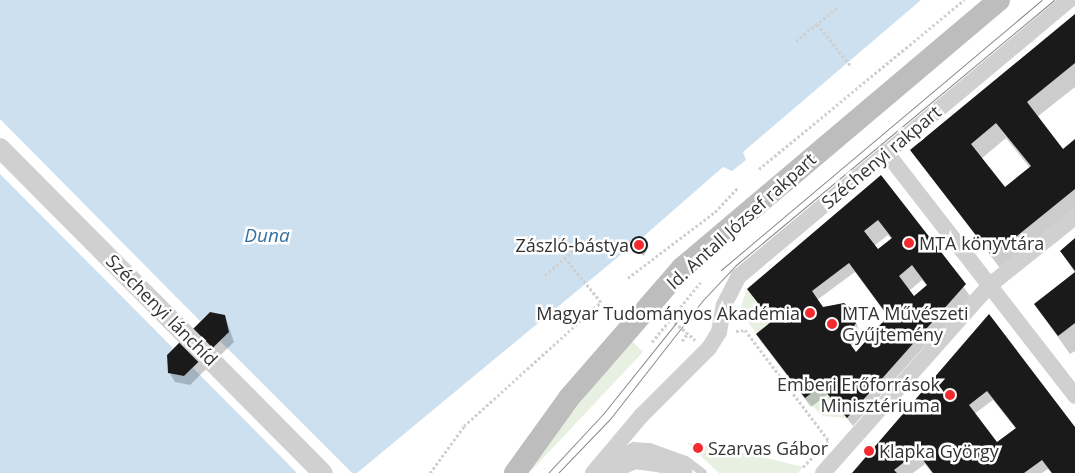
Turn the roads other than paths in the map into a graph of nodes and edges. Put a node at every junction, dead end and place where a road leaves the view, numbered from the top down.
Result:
1 (999, 0) edge
2 (1069, 0) edge
3 (0, 148) edge
4 (886, 152) junction
5 (1075, 217) edge
6 (990, 285) junction
7 (1075, 396) edge
8 (828, 471) edge
9 (323, 473) edge
10 (515, 473) edge
11 (593, 473) edge
12 (600, 473) edge
13 (604, 473) edge
14 (683, 473) edge
15 (704, 473) edge

1 - 10 main road, Id. Antall József rakpart
2 - 4 street, Széchenyi rakpart
3 - 9 street, Széchenyi lánchíd
4 - 6 street
4 - 11 street, Széchenyi rakpart
5 - 6 street
6 - 7 street
6 - 8 street
12 - 15 lane
13 - 14 street

